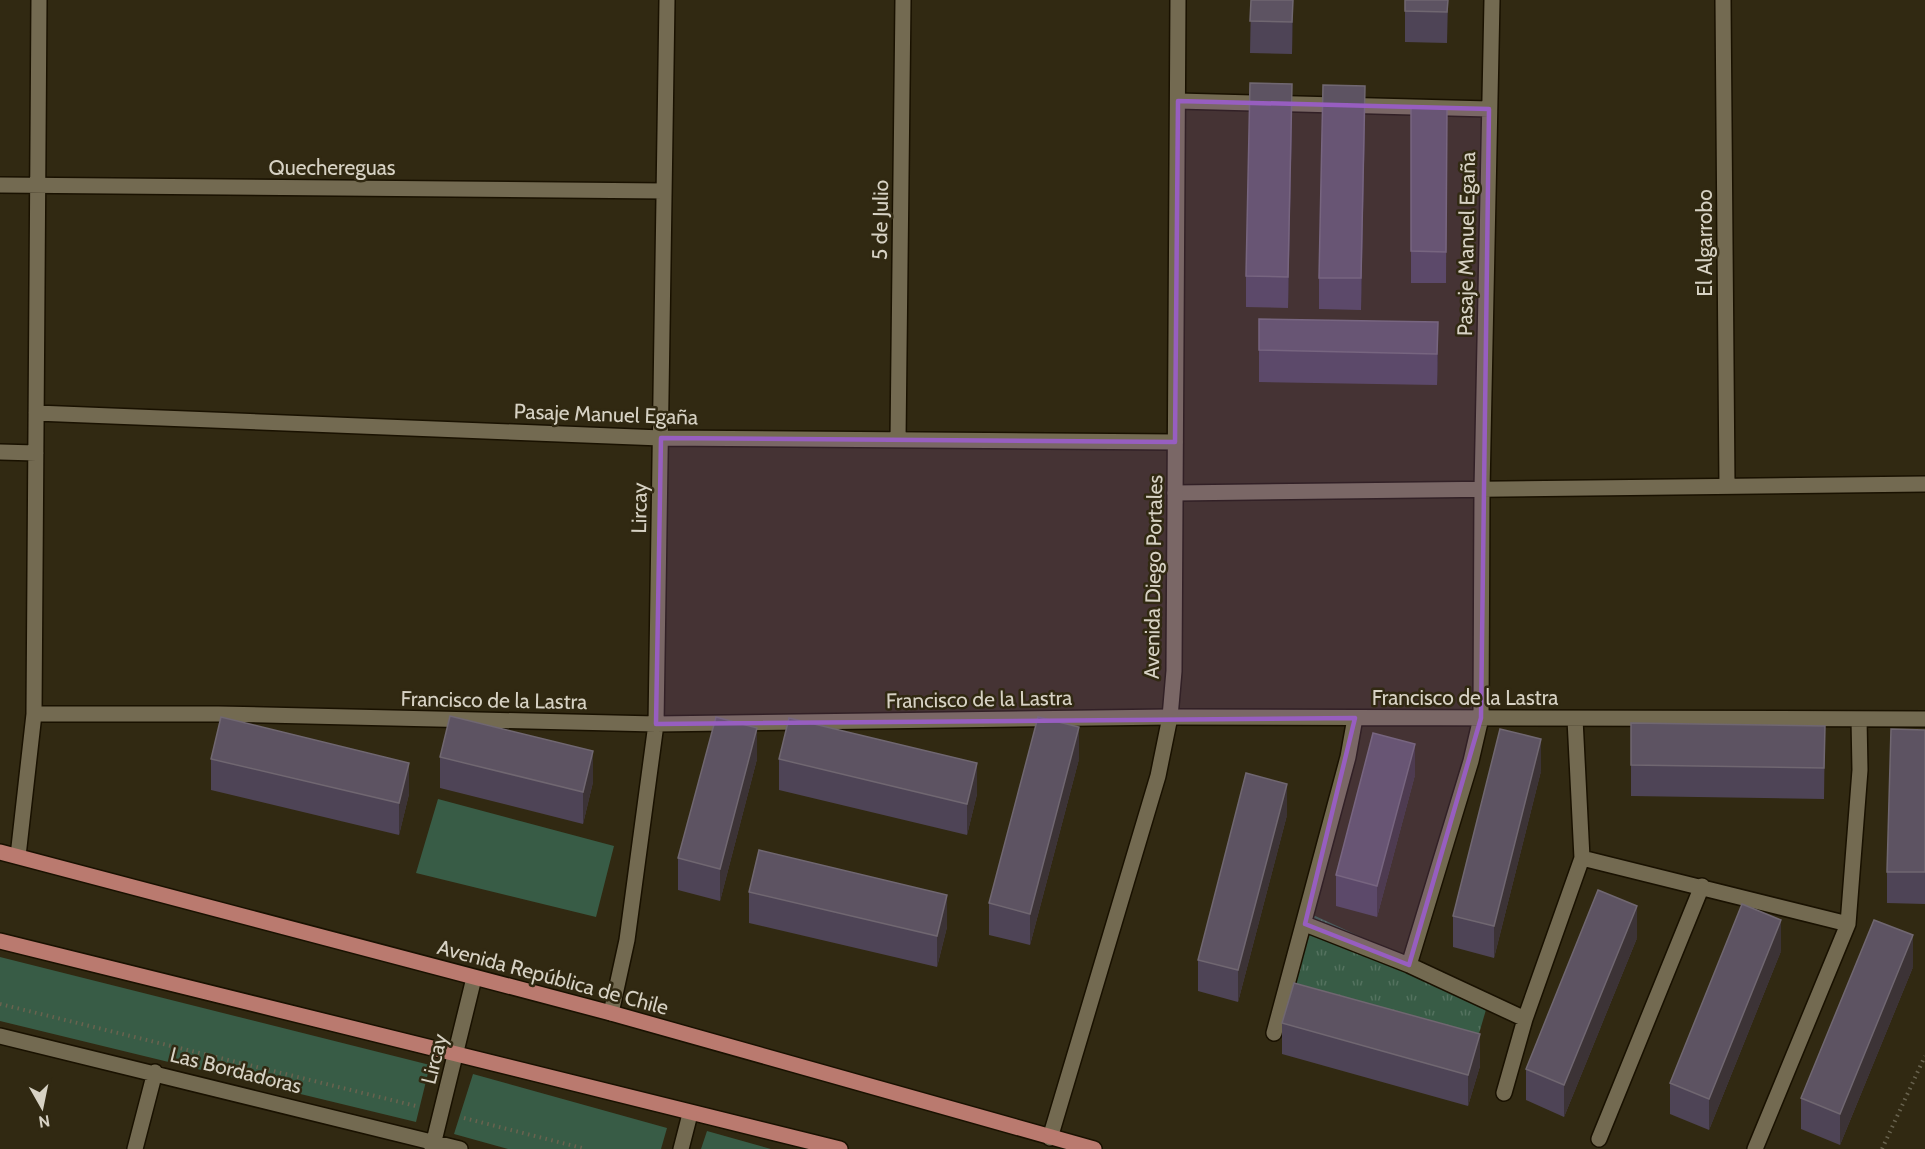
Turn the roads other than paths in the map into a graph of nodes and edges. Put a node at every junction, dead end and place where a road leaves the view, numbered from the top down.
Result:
1 (39, 0) edge
2 (667, 0) edge
3 (903, 0) edge
4 (1178, 0) edge
5 (1492, 0) edge
6 (1723, 0) edge
7 (1178, 101) junction
8 (1490, 109) junction
9 (0, 185) edge
10 (38, 186) junction
11 (664, 191) junction
12 (36, 413) junction
13 (661, 438) junction
14 (898, 440) junction
15 (1175, 442) junction
16 (0, 452) edge
17 (36, 453) junction
18 (1925, 484) edge
19 (1727, 486) junction
20 (1482, 489) junction
21 (1175, 493) junction
22 (34, 714) junction
23 (1170, 717) junction
24 (1354, 718) junction
25 (1481, 718) junction
26 (1575, 718) junction
27 (1859, 719) junction
28 (1925, 719) edge
29 (656, 724) junction
30 (0, 852) edge
31 (18, 856) junction
32 (1582, 858) junction
33 (1702, 886) junction
34 (1305, 924) junction
35 (1848, 924) junction
36 (0, 940) edge
37 (1409, 965) junction
38 (474, 978) junction
39 (611, 1013) junction
40 (1525, 1019) junction
41 (1274, 1033) dead end
42 (0, 1036) edge
43 (456, 1054) junction
44 (155, 1072) junction
45 (1504, 1093) dead end
46 (690, 1113) junction
47 (1050, 1138) junction
48 (1599, 1139) dead end
49 (433, 1145) edge
50 (135, 1149) edge
51 (460, 1149) edge
52 (681, 1149) edge
53 (840, 1149) edge
54 (1094, 1149) edge
55 (1755, 1149) edge

1 - 10 street
2 - 11 street, Lircay
3 - 14 street, 5 de Julio
4 - 7 street, Avenida Diego Portales
5 - 8 street, Pasaje Manuel Egaña
6 - 19 street, El Algarrobo
7 - 8 street
7 - 15 street, Avenida Diego Portales
8 - 20 street, Pasaje Manuel Egaña
9 - 10 street, Quechereguas
10 - 11 street, Quechereguas
10 - 12 street
11 - 13 street, Lircay
12 - 13 street, Pasaje Manuel Egaña
12 - 17 street
13 - 14 street, Pasaje Manuel Egaña
13 - 29 street, Lircay
14 - 15 street, Pasaje Manuel Egaña
15 - 21 street, Avenida Diego Portales
16 - 17 street
17 - 22 street
18 - 19 street
19 - 20 street
20 - 21 street
20 - 25 street, Pasaje Manuel Egaña
21 - 23 street, Avenida Diego Portales
22 - 29 street, Francisco de la Lastra
22 - 31 street
23 - 24 street, Francisco de la Lastra
23 - 29 street, Francisco de la Lastra
23 - 47 street, Avenida Diego Portales
24 - 25 street, Francisco de la Lastra
24 - 34 street
25 - 26 street, Francisco de la Lastra
25 - 37 street, Pasaje Manuel Egaña
26 - 27 street, Francisco de la Lastra
26 - 32 street
27 - 28 street, Francisco de la Lastra
27 - 35 street
29 - 39 street, Lircay
30 - 31 main road, Avenida República de Chile
31 - 38 main road, Avenida República de Chile
32 - 33 street
32 - 40 street
33 - 35 street
33 - 48 street
34 - 37 street
34 - 41 street
35 - 55 street
36 - 43 main road
37 - 40 street
38 - 39 main road, Avenida República de Chile
38 - 43 street, Lircay
39 - 47 main road, Avenida República de Chile
40 - 45 street
42 - 44 street, Las Bordadoras
43 - 46 main road
43 - 49 street, Lircay
44 - 49 street, Las Bordadoras
44 - 50 street
46 - 52 street
46 - 53 main road
47 - 54 main road, Avenida República de Chile
49 - 51 street, Las Bordadoras

